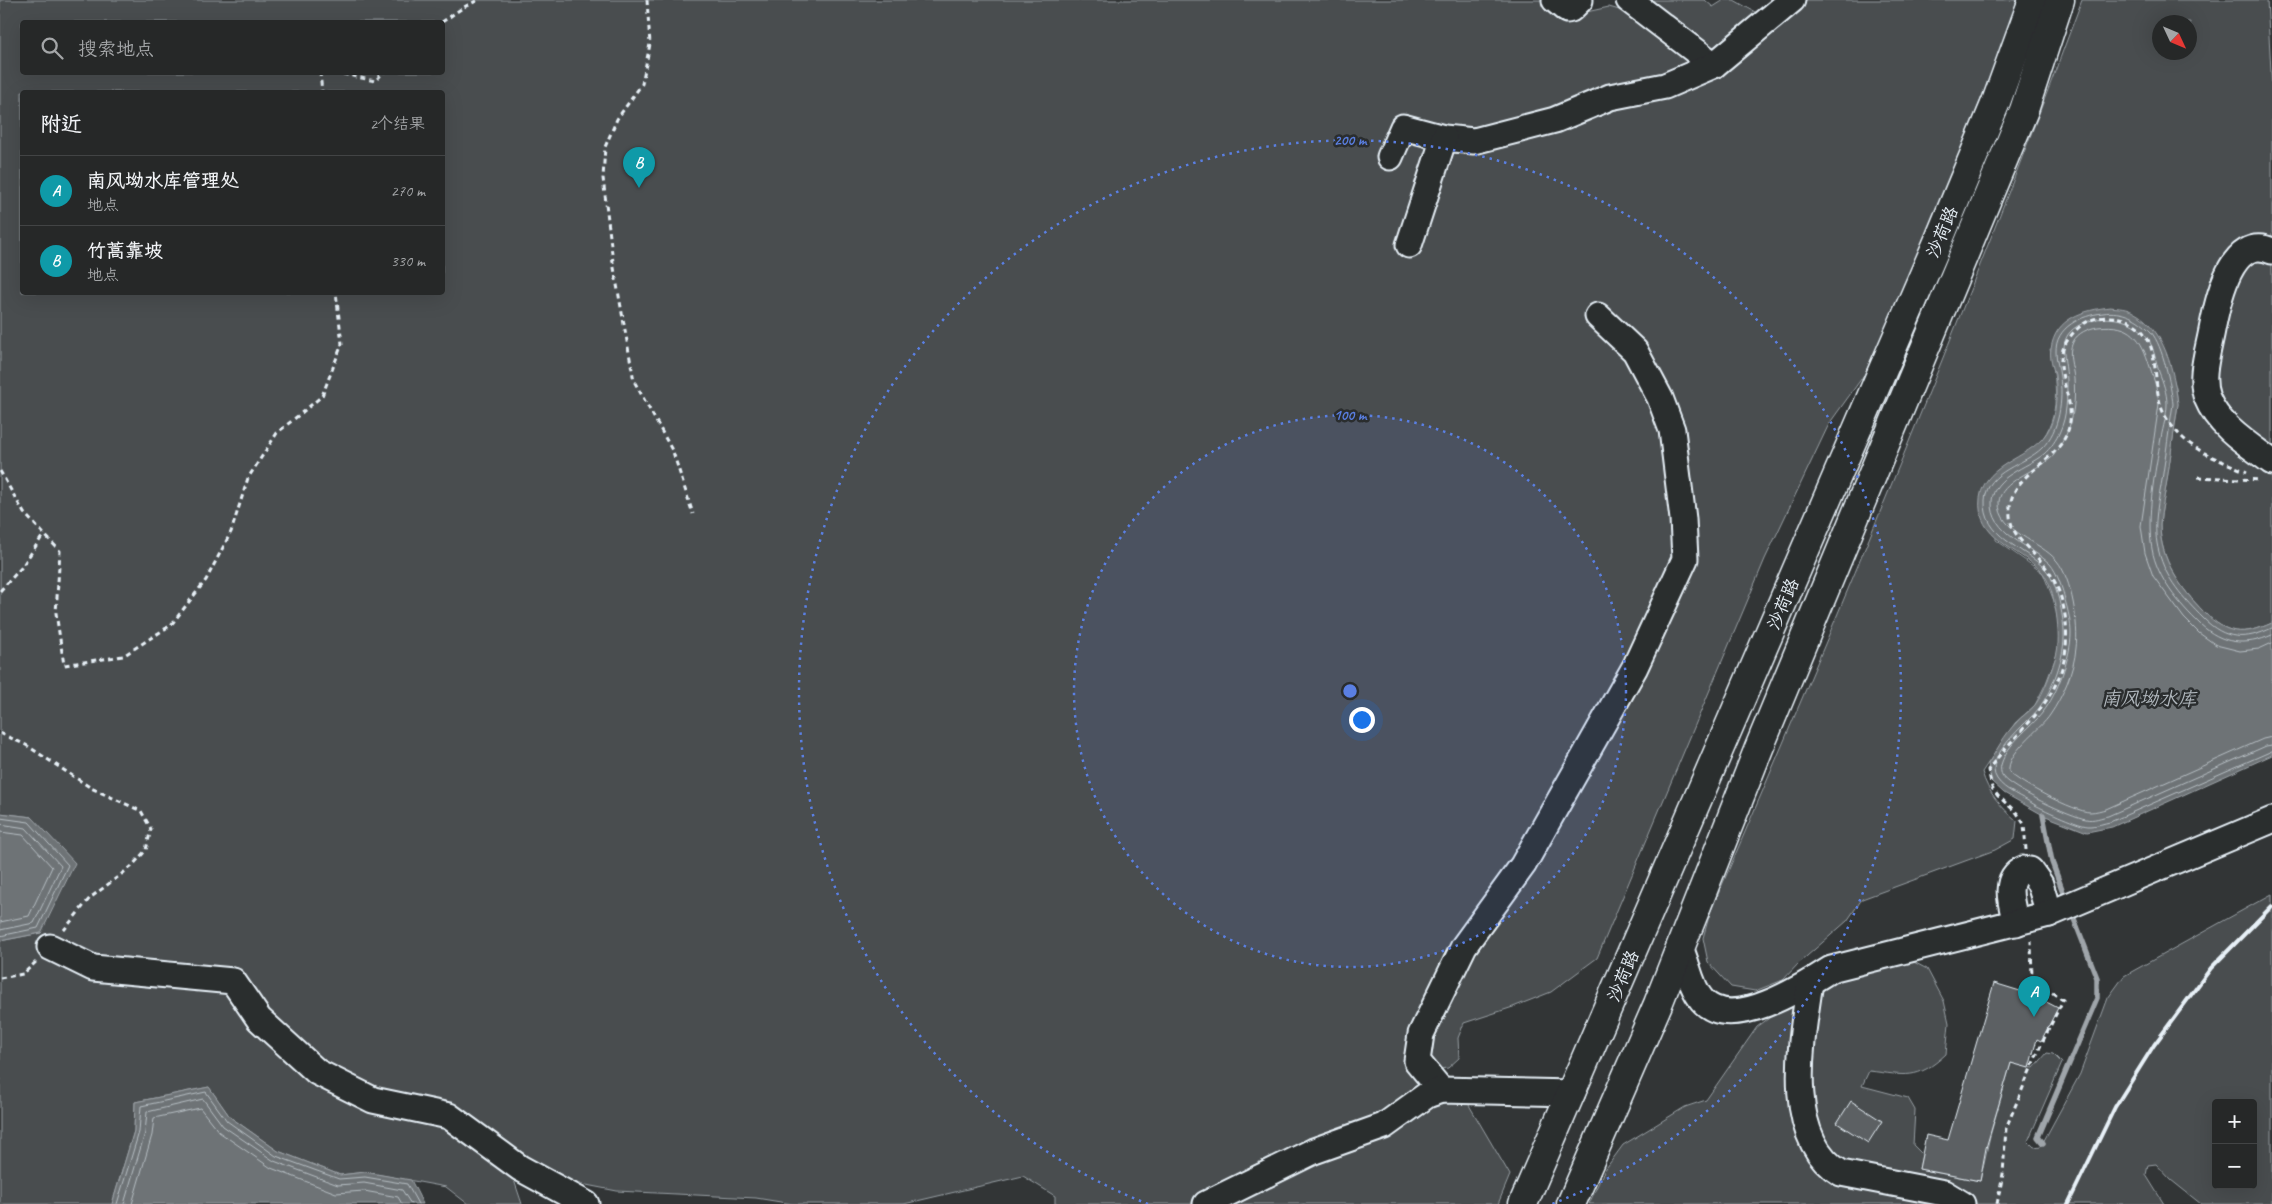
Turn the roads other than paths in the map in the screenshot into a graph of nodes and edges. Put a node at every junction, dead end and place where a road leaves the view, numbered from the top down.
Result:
1 (1555, 0) edge
2 (1580, 0) edge
3 (1629, 0) edge
4 (2033, 0) edge
5 (2060, 0) edge
6 (1784, 2) edge
7 (1714, 65) junction
8 (1444, 138) junction
9 (1390, 157) dead end
10 (1409, 245) dead end
11 (2272, 251) edge
12 (1598, 316) dead end
13 (2268, 471) edge
14 (2272, 820) edge
15 (2039, 916) junction
16 (50, 947) road end
17 (1680, 948) junction
18 (1810, 982) junction
19 (1441, 1090) junction
20 (1572, 1093) junction
21 (586, 1204) edge
22 (1206, 1204) edge
23 (1523, 1204) edge
24 (1571, 1204) edge
25 (1962, 1204) edge

1 - 2 lane
3 - 7 lane
4 - 20 main road, 沙荷路
5 - 17 main road, 沙荷路
6 - 7 lane
7 - 8 lane
8 - 9 lane
8 - 10 lane
11 - 13 lane
12 - 19 lane
14 - 15 lane
15 - 15 lane
15 - 18 lane
16 - 21 lane
17 - 18 lane
17 - 24 main road, 沙荷路
18 - 25 lane
19 - 20 lane
19 - 22 lane
20 - 23 main road, 沙荷路

